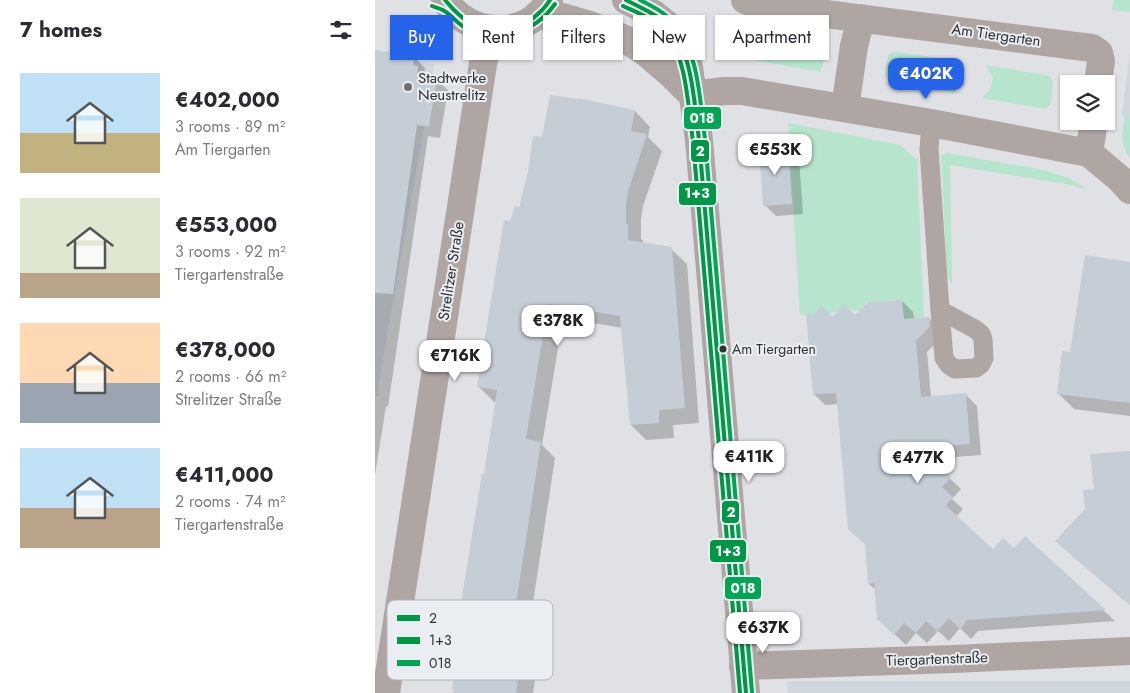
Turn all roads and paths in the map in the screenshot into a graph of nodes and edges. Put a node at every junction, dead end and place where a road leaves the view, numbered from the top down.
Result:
1 (626, 0) edge
2 (745, 0) edge
3 (442, 2) edge
4 (543, 8) edge
5 (533, 17) edge
6 (861, 18) junction
7 (463, 19) edge
8 (484, 60) edge
9 (1099, 75) edge
10 (692, 95) junction
11 (845, 108) junction
12 (931, 123) junction
13 (1093, 130) edge
14 (1089, 153) junction
15 (1130, 190) edge
16 (940, 310) dead end
17 (400, 600) edge
18 (1130, 651) edge
19 (743, 666) junction
20 (388, 680) edge
21 (386, 693) edge
22 (745, 693) edge

1 - 10 street
2 - 6 street, Am Tiergarten
3 - 7 street
4 - 5 street
4 - 10 street
6 - 9 street, Am Tiergarten
6 - 11 street
8 - 17 street, Strelitzer Straße
10 - 11 street
10 - 19 street
11 - 12 street
12 - 14 street
12 - 16 lane
13 - 14 street
14 - 15 street
18 - 19 street, Tiergartenstraße
19 - 22 street
20 - 21 street, Strelitzer Straße

